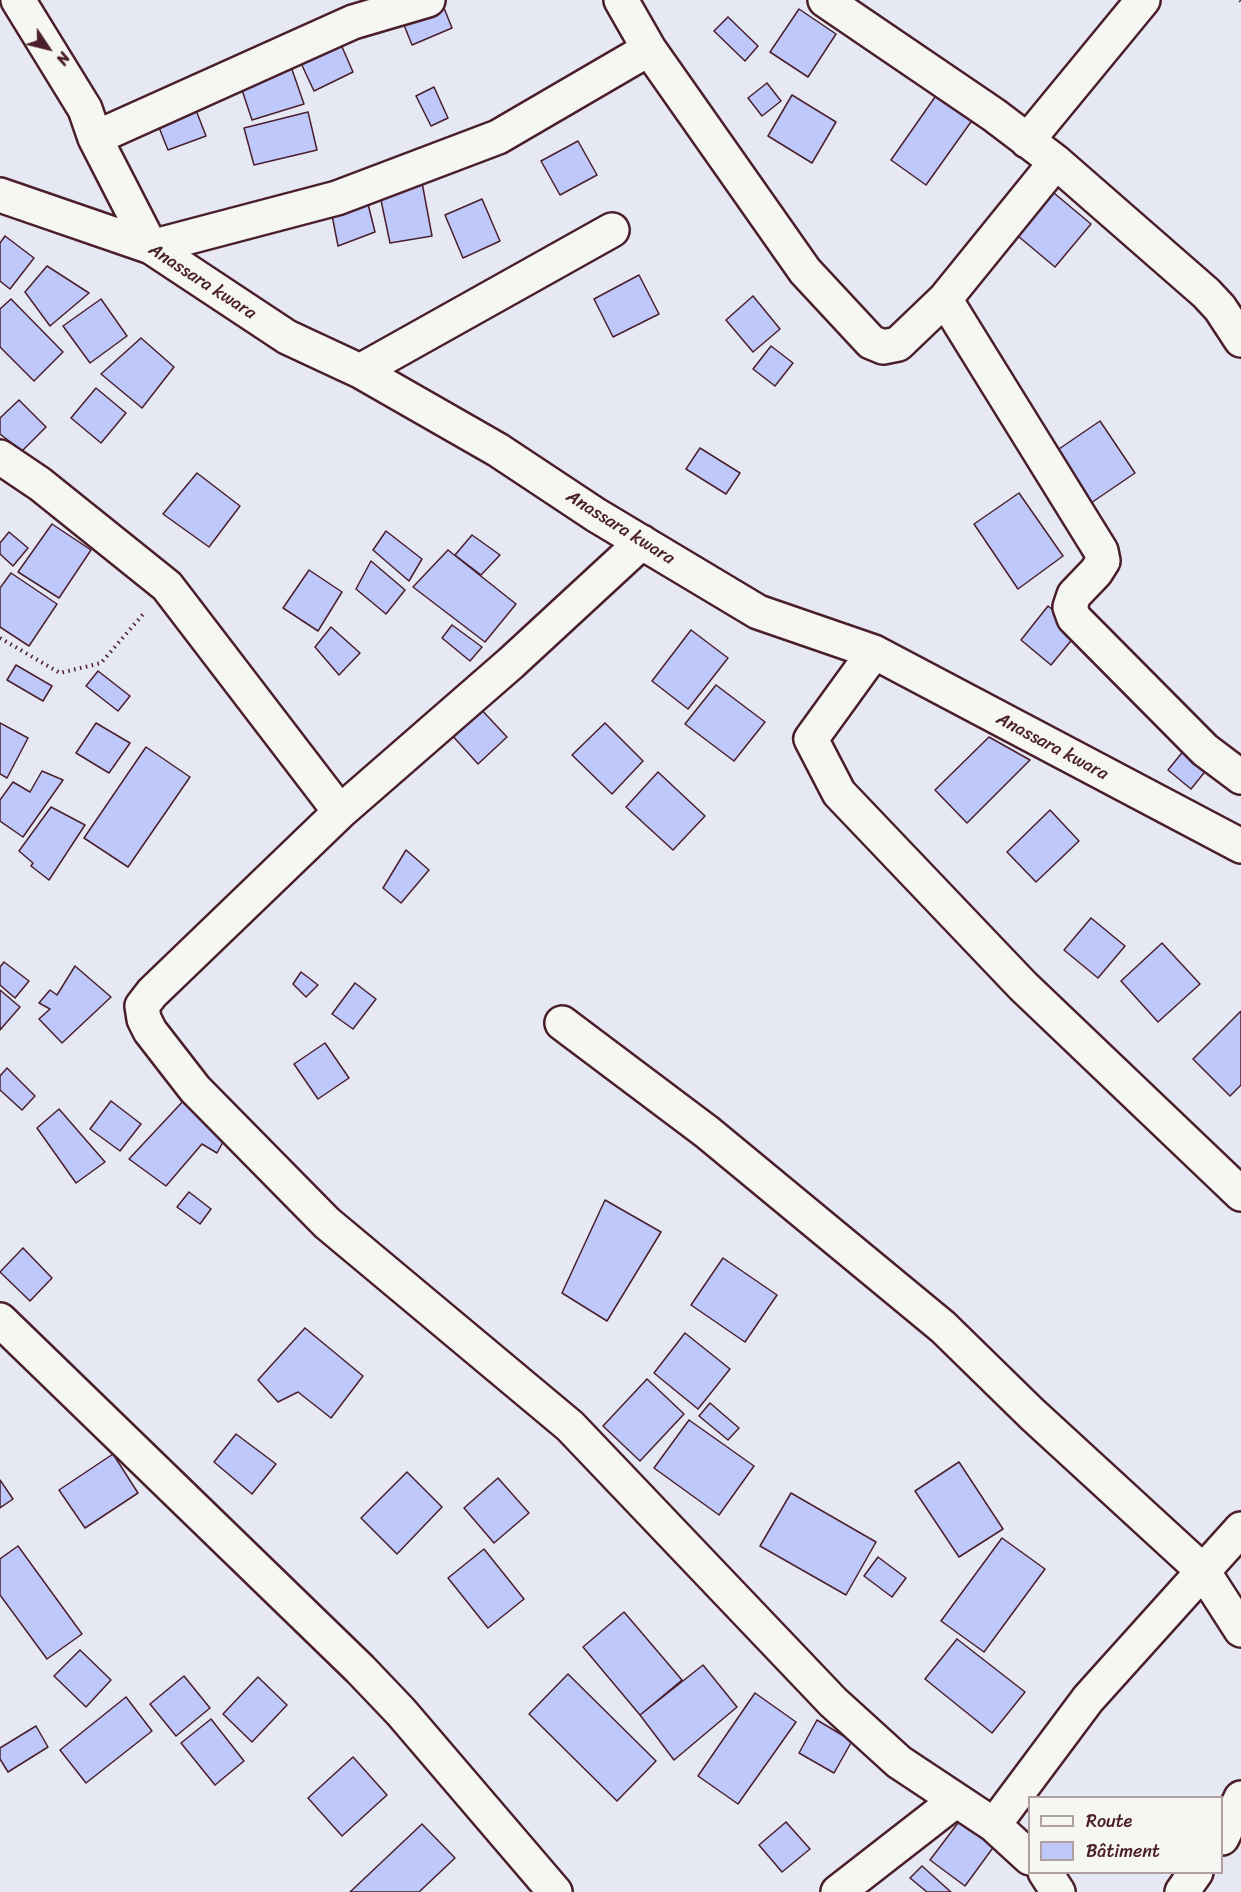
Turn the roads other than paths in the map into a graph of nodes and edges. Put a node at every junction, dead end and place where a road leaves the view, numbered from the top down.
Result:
1 (18, 0) edge
2 (428, 0) edge
3 (621, 0) edge
4 (825, 0) edge
5 (1143, 0) edge
6 (649, 49) junction
7 (95, 138) junction
8 (1028, 141) junction
9 (1056, 162) junction
10 (4, 196) edge
11 (612, 230) dead end
12 (152, 247) junction
13 (945, 299) junction
14 (1241, 340) edge
15 (360, 371) junction
16 (0, 457) edge
17 (642, 542) junction
18 (874, 652) junction
19 (1241, 777) edge
20 (340, 812) junction
21 (1241, 846) edge
22 (562, 1023) dead end
23 (1241, 1194) edge
24 (3, 1329) edge
25 (1241, 1529) edge
26 (1203, 1571) junction
27 (1241, 1629) edge
28 (1241, 1798) edge
29 (955, 1801) junction
30 (994, 1825) junction
31 (1223, 1834) edge
32 (1028, 1857) edge
33 (1046, 1874) edge
34 (1195, 1874) edge
35 (555, 1892) edge
36 (838, 1892) edge
37 (1058, 1892) edge
38 (1182, 1892) edge

1 - 7 street
2 - 7 street
3 - 6 street
4 - 8 street
5 - 8 street
6 - 12 street
6 - 13 street
7 - 12 street
8 - 9 street
9 - 13 street
9 - 14 street
10 - 12 street, Anassara kwara
11 - 15 street
12 - 15 street, Anassara kwara
13 - 19 street
15 - 17 street, Anassara kwara
16 - 20 street
17 - 18 street, Anassara kwara
17 - 20 street
18 - 21 street, Anassara kwara
18 - 23 street
20 - 29 street
22 - 26 street
24 - 35 street
25 - 26 street
26 - 27 street
26 - 30 street
28 - 31 street
29 - 30 street
29 - 36 street
30 - 32 street
33 - 37 street
34 - 38 street

